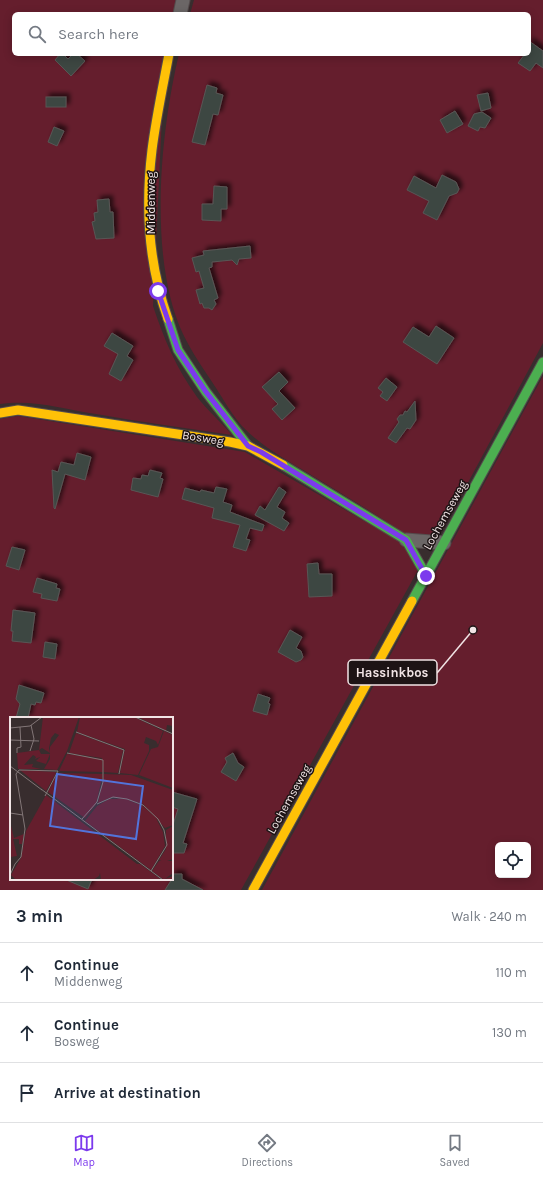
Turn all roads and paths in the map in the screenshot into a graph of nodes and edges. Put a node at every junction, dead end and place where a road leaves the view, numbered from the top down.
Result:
1 (183, 0) edge
2 (180, 12) edge
3 (169, 56) edge
4 (543, 362) edge
5 (0, 413) edge
6 (248, 446) junction
7 (406, 540) junction
8 (444, 543) junction
9 (426, 576) junction
10 (253, 890) edge

1 - 2 street
3 - 6 street, Middenweg
4 - 8 street, Lochemseweg
5 - 6 street, Bosweg
6 - 7 street, Bosweg
7 - 8 street, Bosweg
7 - 9 street, Bosweg
8 - 9 street, Lochemseweg
9 - 10 street, Lochemseweg

